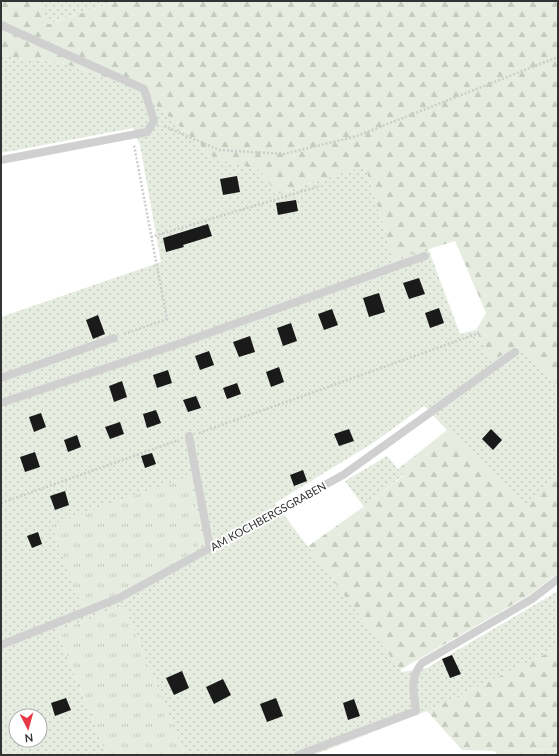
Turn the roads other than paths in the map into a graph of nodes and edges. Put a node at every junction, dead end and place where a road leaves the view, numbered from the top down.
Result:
1 (1, 25) edge
2 (1, 160) edge
3 (425, 256) dead end
4 (114, 338) road end
5 (515, 352) dead end
6 (1, 378) edge
7 (1, 403) edge
8 (189, 436) road end
9 (210, 548) junction
10 (558, 579) edge
11 (1, 645) edge
12 (298, 755) edge

1 - 2 lane
3 - 7 lane
4 - 6 lane
5 - 9 lane, AM KOCHBERGSGRABEN
8 - 9 lane
9 - 11 lane, AM KOCHBERGSGRABEN
10 - 12 lane

